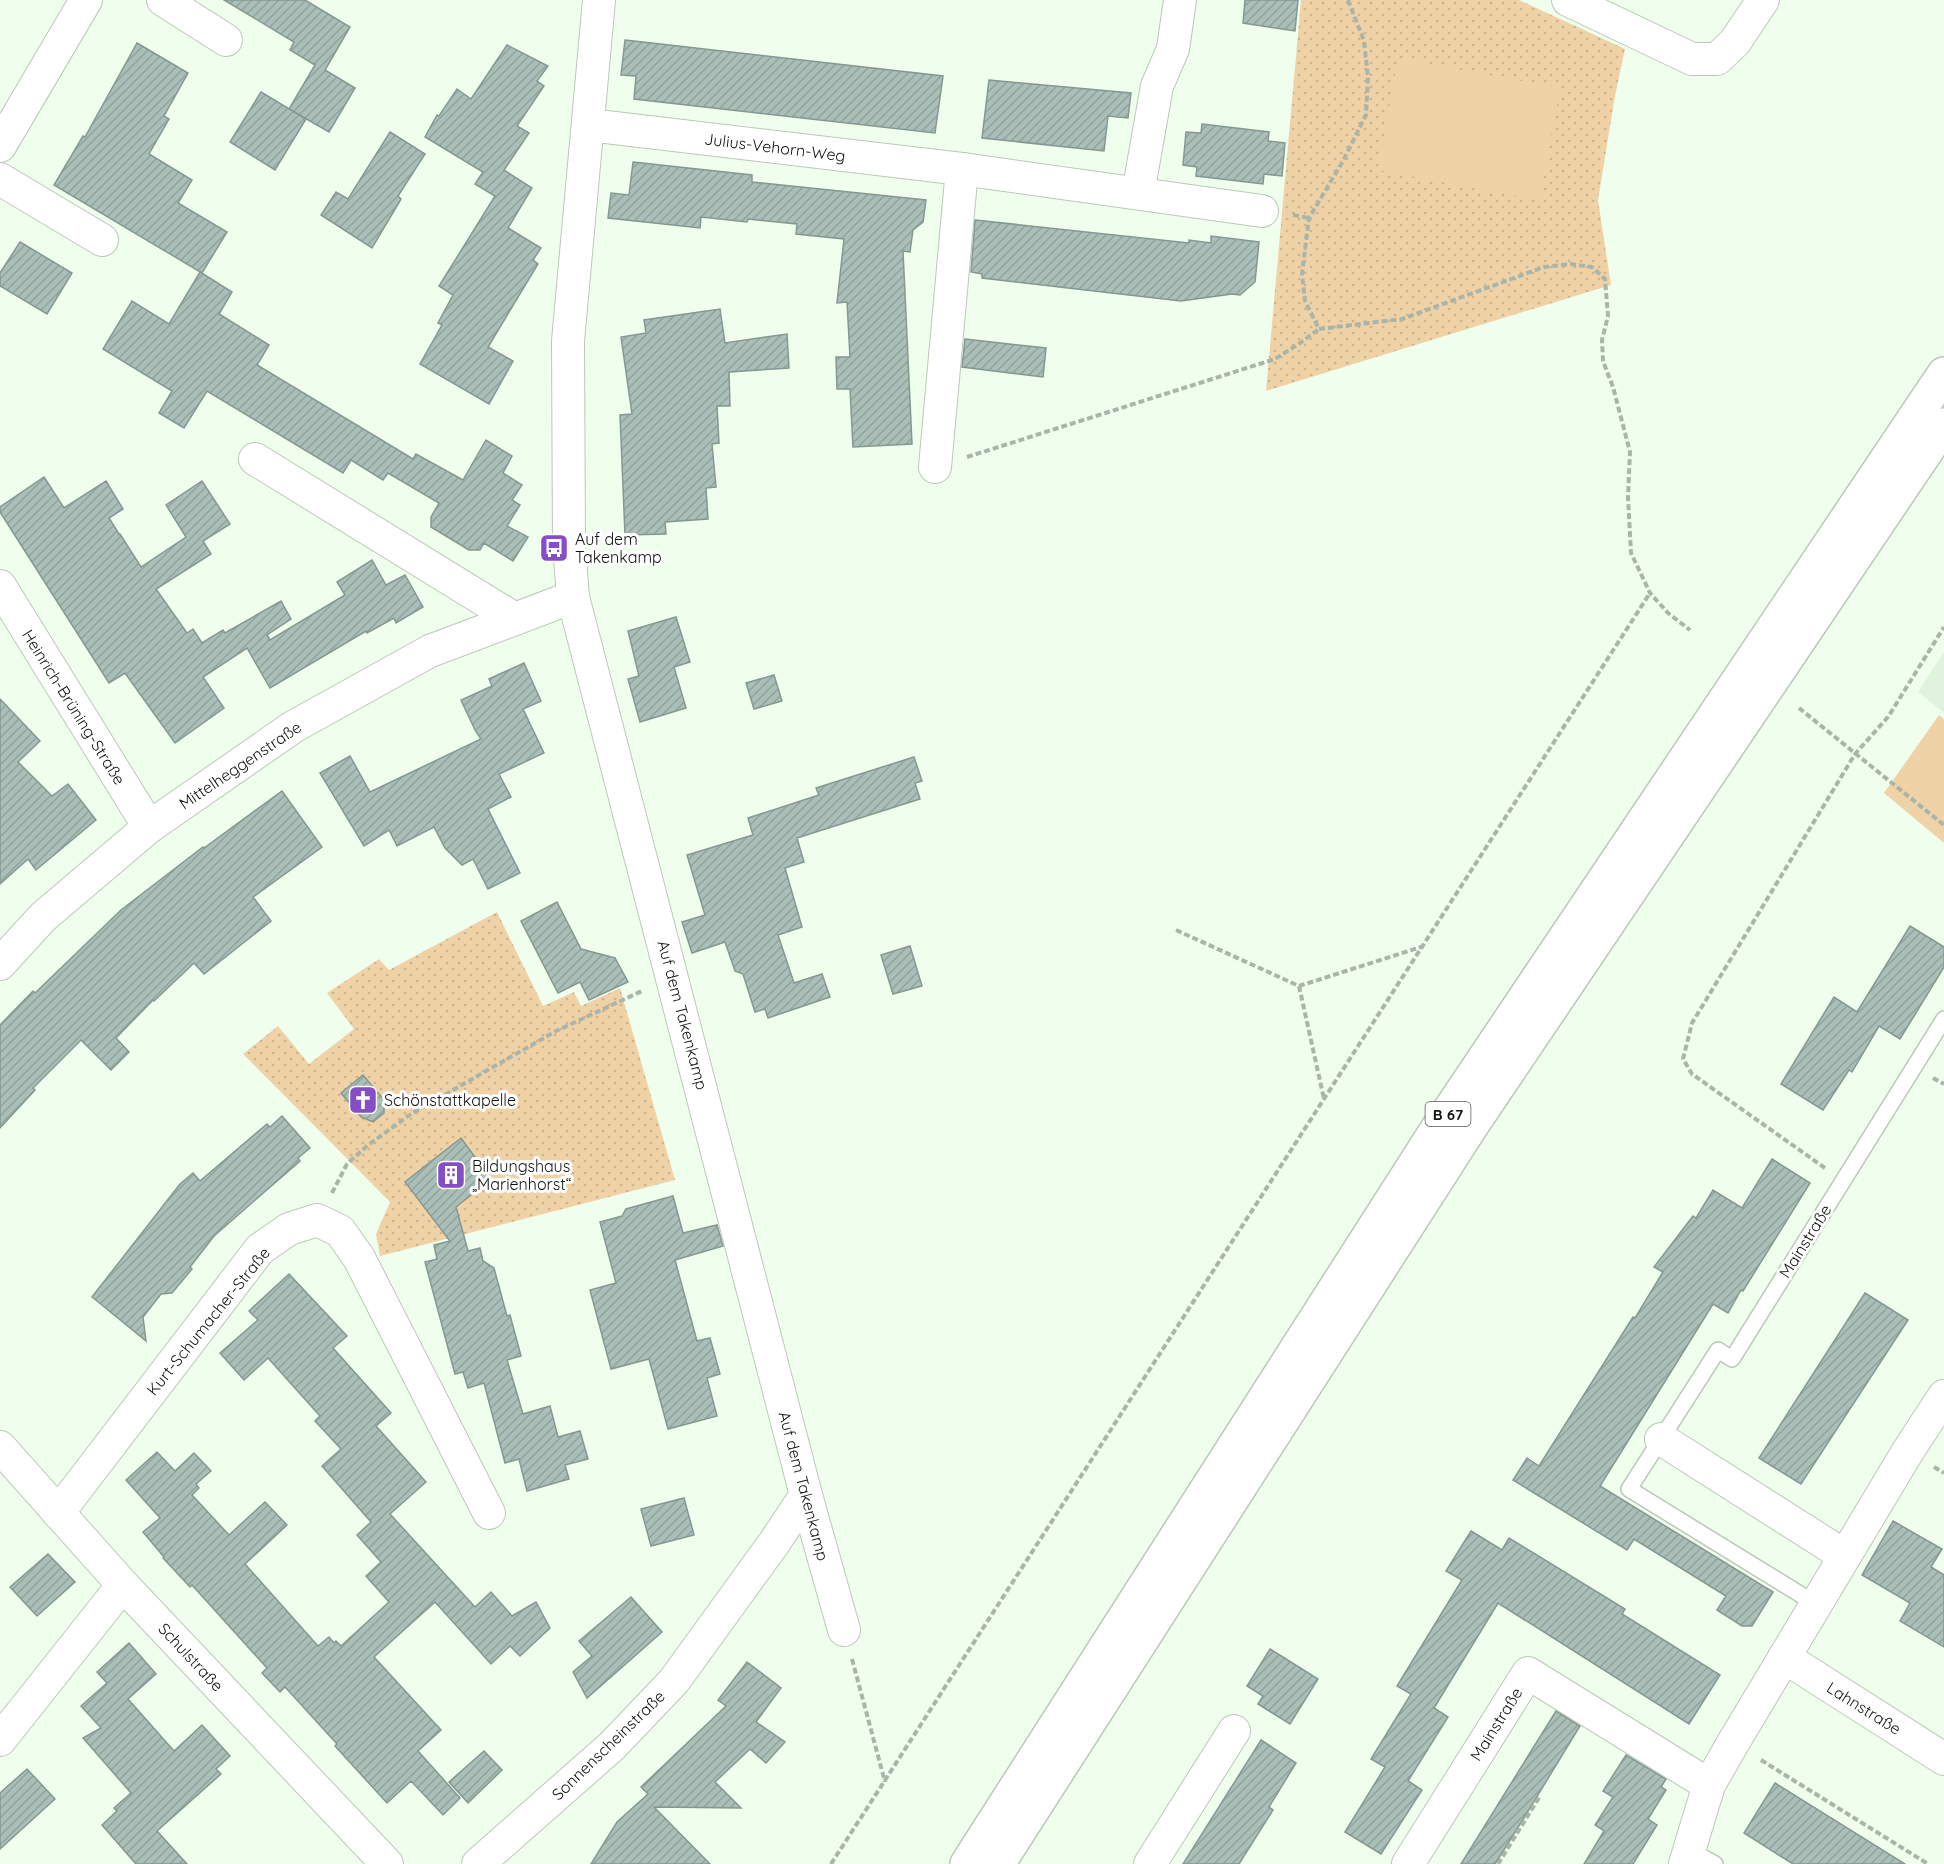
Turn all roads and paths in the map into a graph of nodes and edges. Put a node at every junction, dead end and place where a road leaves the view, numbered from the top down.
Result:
1 (86, 0) edge
2 (163, 0) edge
3 (599, 0) edge
4 (1180, 0) edge
5 (1348, 0) edge
6 (1568, 0) edge
7 (1763, 0) edge
8 (226, 40) dead end
9 (589, 125) junction
10 (0, 146) edge
11 (962, 169) junction
12 (0, 179) edge
13 (1138, 193) junction
14 (1262, 211) dead end
15 (102, 240) dead end
16 (1319, 329) junction
17 (1944, 374) edge
18 (1944, 425) edge
19 (255, 459) dead end
20 (935, 467) joint
21 (0, 586) edge
22 (1650, 593) junction
23 (573, 597) junction
24 (515, 619) junction
25 (1944, 627) edge
26 (1690, 630) dead end
27 (1799, 708) dead end
28 (1856, 754) junction
29 (1944, 825) edge
30 (149, 827) junction
31 (1176, 930) dead end
32 (1422, 946) junction
33 (0, 964) edge
34 (673, 977) junction
35 (1299, 986) junction
36 (1944, 1019) edge
37 (1324, 1099) junction
38 (1843, 1180) junction
39 (317, 1220) junction
40 (1944, 1396) edge
41 (1661, 1439) junction
42 (0, 1447) edge
43 (806, 1495) junction
44 (489, 1513) dead end
45 (58, 1514) junction
46 (1845, 1556) junction
47 (123, 1585) junction
48 (1816, 1604) junction
49 (844, 1630) joint
50 (1784, 1657) junction
51 (1234, 1731) dead end
52 (0, 1740) edge
53 (1755, 1756) dead end
54 (1944, 1759) edge
55 (885, 1783) junction
56 (1710, 1785) junction
57 (1540, 1796) dead end
58 (1696, 1859) edge
59 (387, 1864) edge
60 (478, 1864) edge
61 (831, 1864) edge
62 (967, 1864) edge
63 (998, 1864) edge
64 (1150, 1864) edge
65 (1408, 1864) edge
66 (1498, 1864) edge
67 (1928, 1864) edge

1 - 10 street
2 - 8 street
3 - 9 street, Auf dem Takenkamp
4 - 13 street
5 - 16 path
6 - 7 street
9 - 11 street, Julius-Vehorn-Weg
9 - 23 street, Auf dem Takenkamp
11 - 13 street, Julius-Vehorn-Weg
11 - 20 street
12 - 15 street
13 - 14 street, Julius-Vehorn-Weg
16 - 20 path
16 - 22 path
17 - 62 highway, B 67
18 - 63 highway, B 67
19 - 24 street
21 - 30 street, Heinrich-Brüning-Straße
22 - 26 path
22 - 32 path
23 - 24 street, Mittelheggenstraße
23 - 34 street, Auf dem Takenkamp
24 - 30 street, Mittelheggenstraße
25 - 28 path
27 - 28 path
28 - 29 path
28 - 38 path
30 - 33 street, Mittelheggenstraße
31 - 35 path
32 - 35 path
32 - 37 path
34 - 39 path
34 - 43 street, Auf dem Takenkamp
35 - 37 path
36 - 38 lane, Mainstraße
37 - 55 path
38 - 41 lane, Mainstraße
39 - 44 street
39 - 45 street, Kurt-Schumacher-Straße
40 - 46 street
41 - 46 street
41 - 48 lane, Mainstraße
42 - 45 street, Schulstraße
43 - 49 street, Auf dem Takenkamp
43 - 60 street, Sonnenscheinstraße
45 - 47 street, Schulstraße
46 - 48 street
47 - 52 street
47 - 59 street, Schulstraße
48 - 50 street
49 - 55 path
50 - 54 street, Lahnstraße
50 - 56 street
51 - 64 street
53 - 67 path
55 - 61 path
56 - 58 street
56 - 65 street, Mainstraße
57 - 66 path

